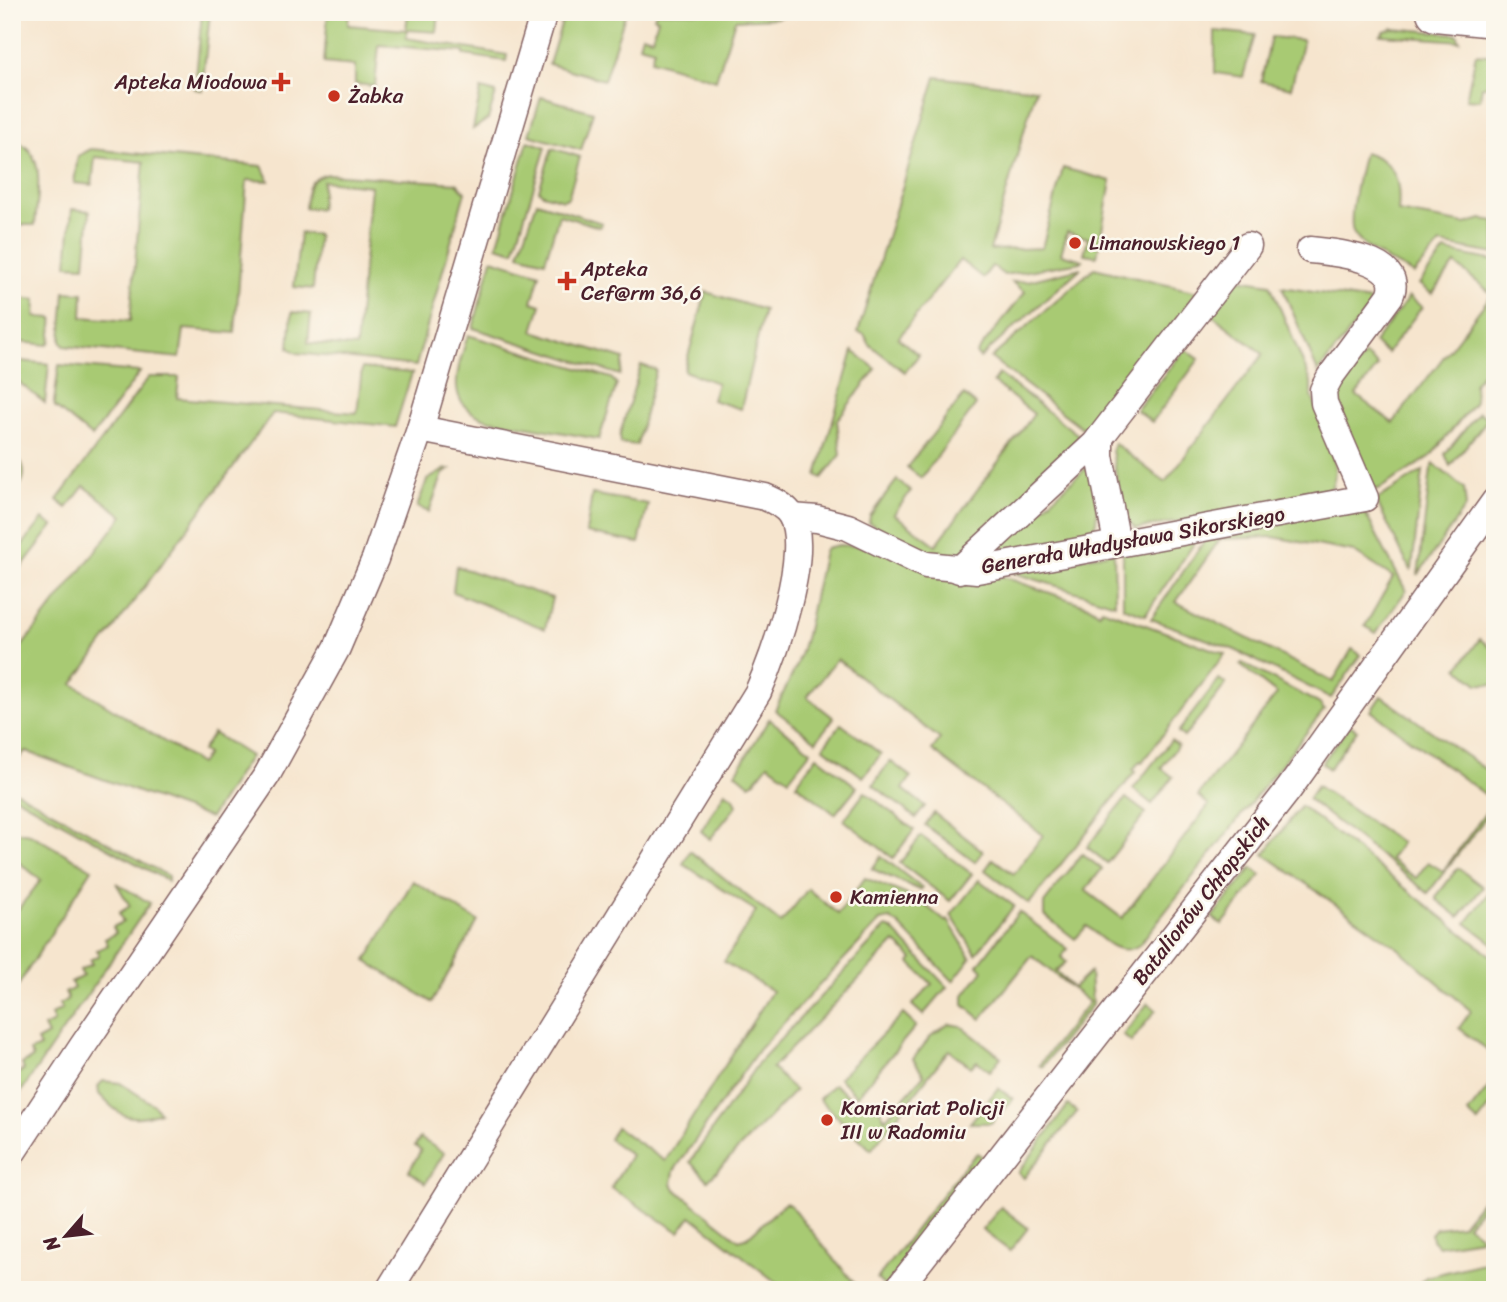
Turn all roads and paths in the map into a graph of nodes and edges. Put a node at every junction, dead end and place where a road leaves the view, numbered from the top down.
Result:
1 (544, 12) edge
2 (1436, 12) edge
3 (1495, 18) edge
4 (1248, 246) dead end
5 (1310, 250) dead end
6 (420, 429) junction
7 (1100, 438) junction
8 (1495, 501) edge
9 (792, 517) junction
10 (1117, 543) junction
11 (959, 570) junction
12 (12, 1153) edge
13 (389, 1290) edge
14 (897, 1290) edge

1 - 6 street
2 - 3 street
4 - 7 street
5 - 10 street, Generała Władysława Sikorskiego
6 - 9 street, Generała Władysława Sikorskiego
6 - 12 street
7 - 10 street
7 - 11 street
8 - 14 street, Batalionów Chłopskich
9 - 11 street, Generała Władysława Sikorskiego
9 - 13 street
10 - 11 street, Generała Władysława Sikorskiego

